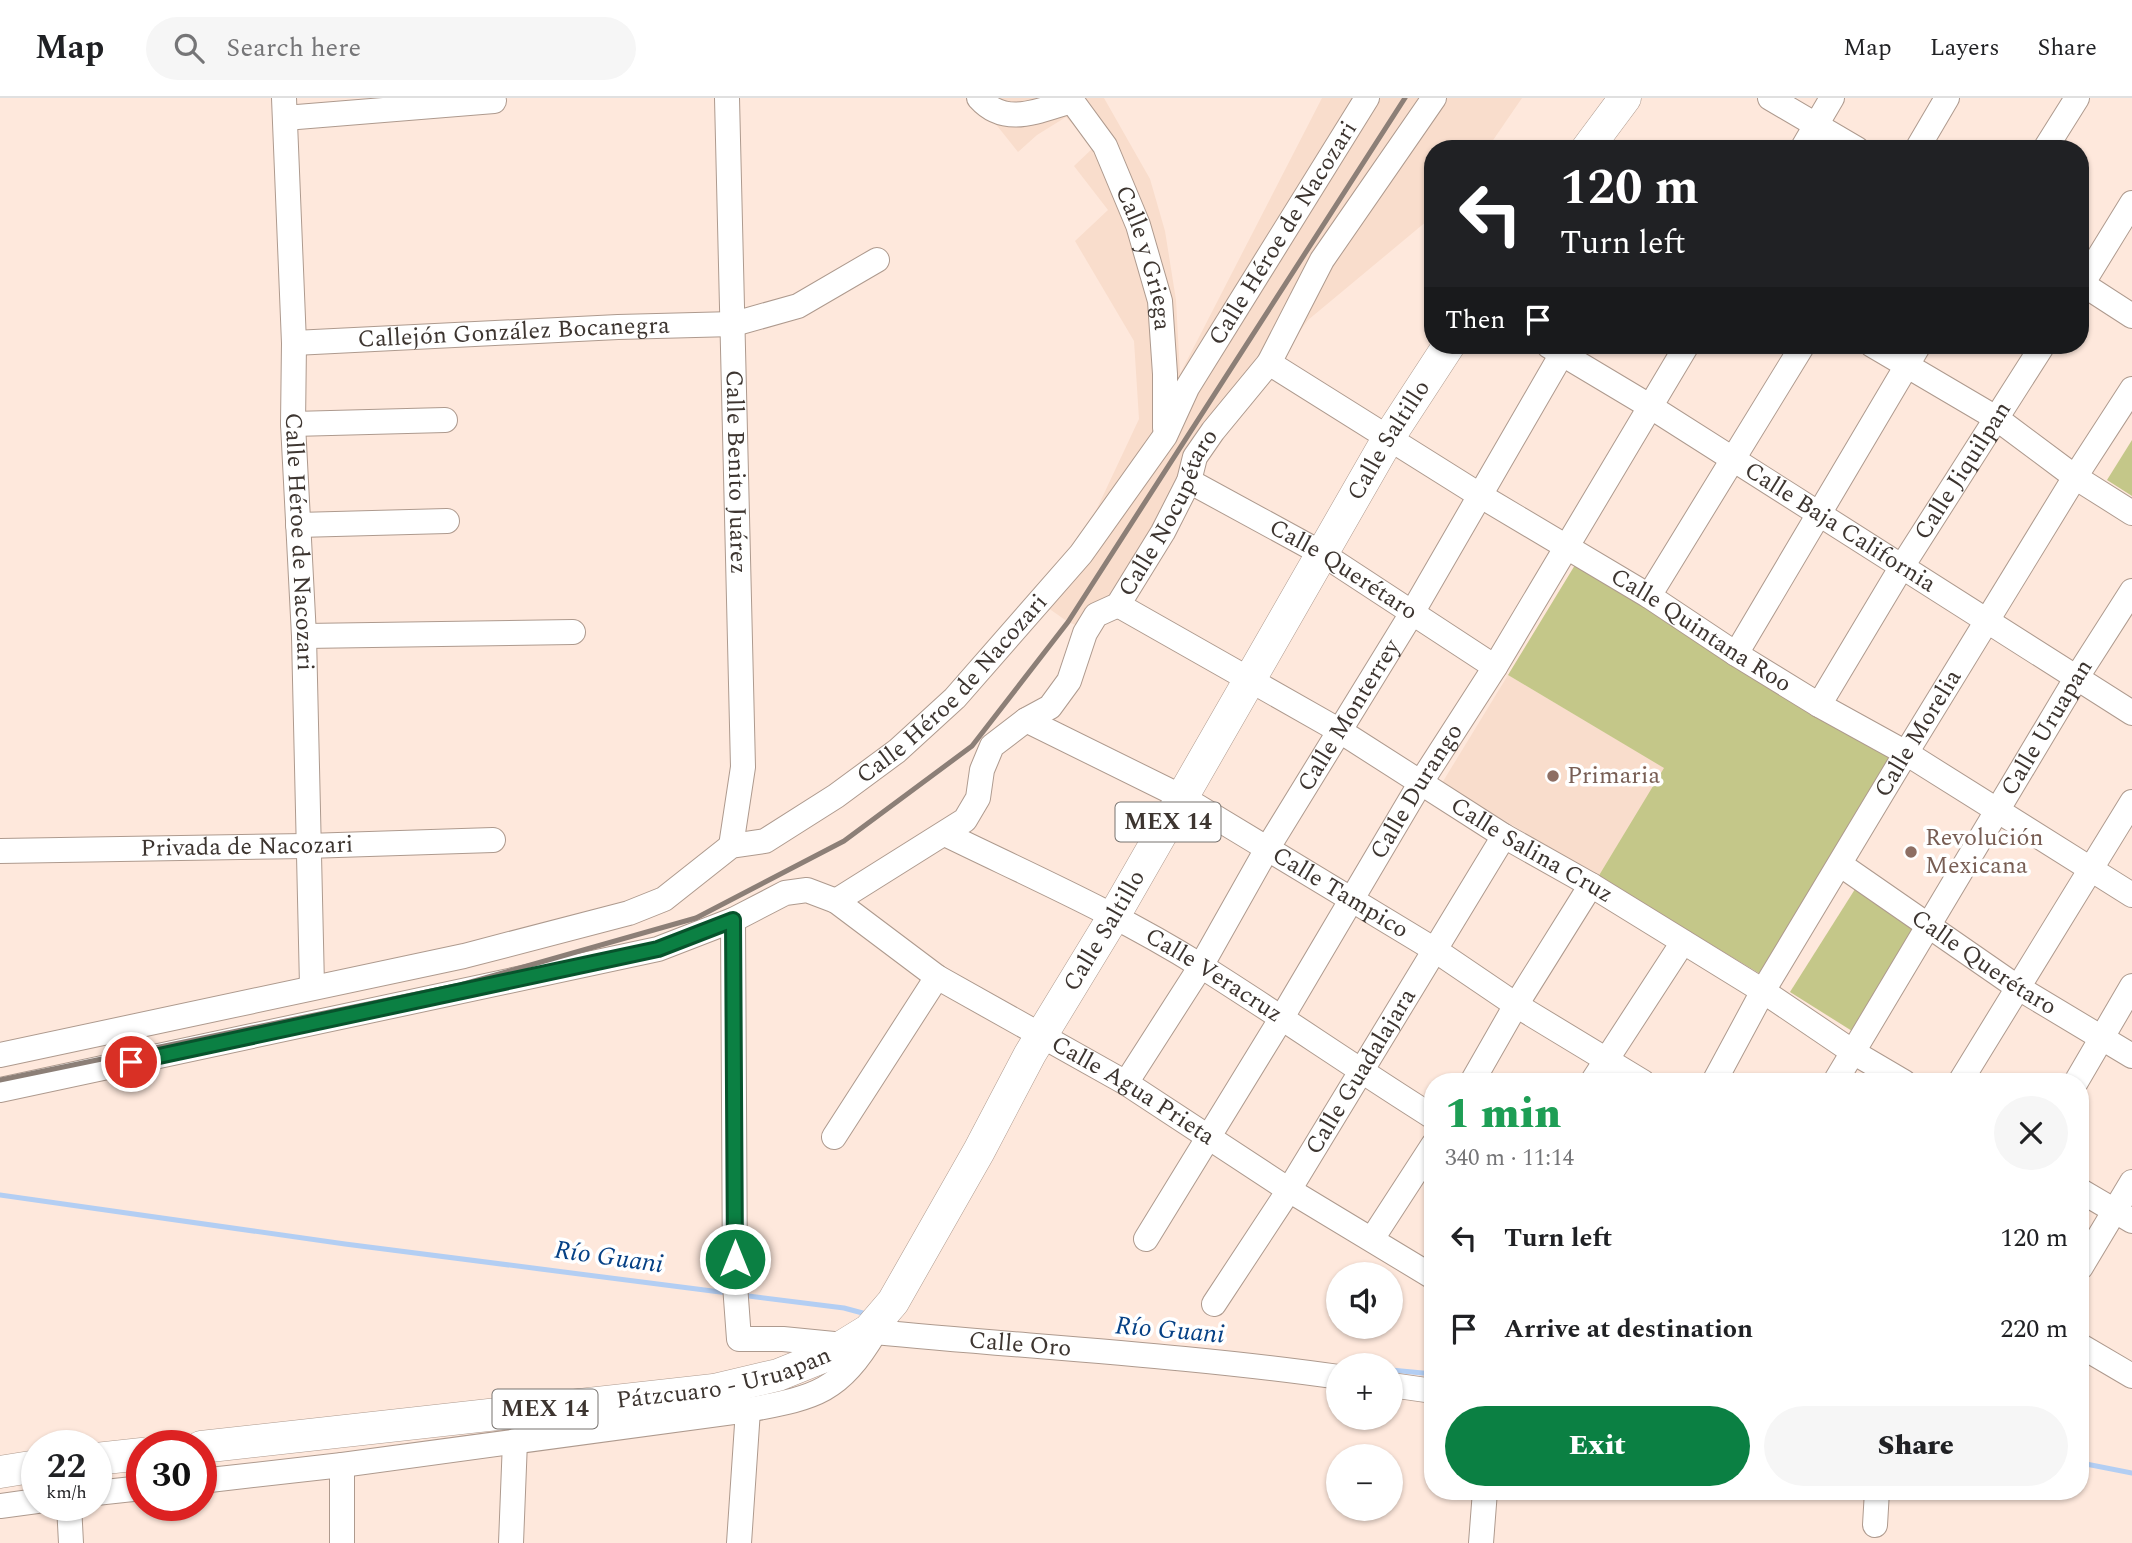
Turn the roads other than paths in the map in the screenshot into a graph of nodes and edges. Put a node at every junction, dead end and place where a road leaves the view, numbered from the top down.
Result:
1 (727, 98) edge
2 (979, 98) edge
3 (1367, 98) edge
4 (1434, 98) edge
5 (1625, 98) edge
6 (1770, 98) edge
7 (1832, 98) edge
8 (1947, 98) edge
9 (2077, 98) edge
10 (1074, 100) edge
11 (494, 101) dead end
12 (284, 108) edge
13 (1815, 125) junction
14 (1594, 140) edge
15 (1807, 140) edge
16 (1841, 140) edge
17 (1922, 140) edge
18 (2051, 140) edge
19 (2132, 203) edge
20 (877, 260) dead end
21 (2089, 272) edge
22 (2089, 290) edge
23 (2132, 316) edge
24 (734, 324) junction
25 (294, 343) junction
26 (1443, 354) edge
27 (1555, 354) edge
28 (1567, 354) edge
29 (1682, 354) edge
30 (1798, 354) edge
31 (1887, 354) edge
32 (1913, 354) edge
33 (2037, 354) edge
34 (1269, 363) junction
35 (1906, 366) junction
36 (2132, 389) edge
37 (1651, 407) junction
38 (1996, 418) junction
39 (444, 420) dead end
40 (293, 424) junction
41 (1165, 436) junction
42 (1389, 437) junction
43 (1733, 460) junction
44 (2075, 477) junction
45 (1189, 481) junction
46 (1481, 496) junction
47 (2132, 513) edge
48 (1818, 515) junction
49 (447, 521) dead end
50 (298, 525) junction
51 (1566, 547) junction
52 (1321, 553) junction
53 (1901, 568) junction
54 (2132, 591) edge
55 (1649, 596) junction
56 (1118, 605) junction
57 (1412, 613) junction
58 (1987, 621) junction
59 (573, 632) dead end
60 (304, 636) junction
61 (1736, 654) junction
62 (1495, 667) junction
63 (2077, 677) junction
64 (1249, 679) junction
65 (1819, 705) junction
66 (2132, 713) edge
67 (1026, 720) junction
68 (1340, 731) junction
69 (1906, 753) junction
70 (1421, 782) junction
71 (1182, 797) junction
72 (2132, 802) edge
73 (1997, 810) junction
74 (945, 834) junction
75 (1504, 836) junction
76 (493, 839) dead end
77 (307, 846) junction
78 (731, 846) junction
79 (1267, 849) junction
80 (0, 851) edge
81 (1841, 865) junction
82 (2090, 869) junction
83 (1591, 885) junction
84 (2132, 895) edge
85 (1351, 899) junction
86 (836, 901) junction
87 (1114, 916) junction
88 (733, 920) junction
89 (1927, 926) junction
90 (1683, 942) junction
91 (1435, 950) junction
92 (1200, 965) junction
93 (937, 977) junction
94 (312, 986) junction
95 (2132, 986) edge
96 (2017, 987) junction
97 (1763, 992) junction
98 (1516, 1005) junction
99 (1281, 1020) junction
100 (1041, 1036) junction
101 (2101, 1039) junction
102 (1853, 1052) junction
103 (0, 1055) edge
104 (2132, 1056) edge
105 (1606, 1060) junction
106 (1360, 1072) junction
107 (1477, 1073) edge
108 (1598, 1073) edge
109 (1628, 1073) edge
110 (1719, 1073) edge
111 (1840, 1073) edge
112 (1889, 1073) edge
113 (1966, 1073) edge
114 (2081, 1073) edge
115 (1126, 1083) junction
116 (0, 1090) edge
117 (1424, 1111) edge
118 (1209, 1136) junction
119 (834, 1137) dead end
120 (1424, 1159) edge
121 (2132, 1182) edge
122 (1289, 1190) junction
123 (2089, 1196) edge
124 (2123, 1216) edge
125 (1146, 1239) dead end
126 (1372, 1239) junction
127 (2089, 1257) edge
128 (1424, 1271) edge
129 (1214, 1304) dead end
130 (871, 1327) junction
131 (2089, 1351) edge
132 (1326, 1376) edge
133 (2132, 1376) edge
134 (1403, 1387) edge
135 (1424, 1390) edge
136 (748, 1410) junction
137 (515, 1441) junction
138 (217, 1445) edge
139 (342, 1465) junction
140 (21, 1469) edge
141 (0, 1472) edge
142 (217, 1479) edge
143 (1484, 1500) edge
144 (1876, 1500) edge
145 (21, 1503) edge
146 (0, 1506) edge
147 (70, 1521) edge
148 (1875, 1525) dead end
149 (71, 1543) edge
150 (342, 1543) edge
151 (511, 1543) edge
152 (739, 1543) edge
153 (1481, 1543) edge

1 - 24 street, Calle Benito Juárez
2 - 10 street
3 - 41 street, Calle Héroe de Nacozari
4 - 34 street, Calle Nocupétaro
5 - 14 main road
6 - 13 street
7 - 13 street
8 - 17 street
9 - 18 street
10 - 41 street, Calle y Griega
11 - 12 street
12 - 25 street, Calle Héroe de Nacozari
13 - 15 street
13 - 16 street
19 - 21 street
20 - 24 street, Callejón González Bocanegra
22 - 23 street
24 - 25 street, Callejón González Bocanegra
24 - 78 street, Calle Benito Juárez
25 - 40 street, Calle Héroe de Nacozari
26 - 42 main road, Calle Saltillo / MEX 14
27 - 46 street, Calle Monterrey
28 - 37 street, Calle Baja California
29 - 37 street, Calle Durango
30 - 43 street
31 - 35 street
32 - 35 street
33 - 38 street, Calle Jiquilpan
34 - 42 street, Calle Quintana Roo
34 - 45 street, Calle Nocupétaro
35 - 38 street
35 - 48 street
36 - 44 street, Calle Morelia
37 - 43 street, Calle Baja California
37 - 51 street, Calle Durango
38 - 44 street
38 - 53 street, Calle Jiquilpan
39 - 40 street
40 - 50 street, Calle Héroe de Nacozari
41 - 78 street, Calle Héroe de Nacozari
42 - 46 street, Calle Quintana Roo
42 - 52 main road, Calle Saltillo / MEX 14
43 - 48 street, Calle Baja California
43 - 55 street
44 - 47 street
44 - 58 street, Calle Morelia
45 - 52 street, Calle Querétaro
45 - 56 street, Calle Nocupétaro
46 - 51 street, Calle Quintana Roo
46 - 57 street, Calle Monterrey
48 - 53 street, Calle Baja California
48 - 61 street
49 - 50 street
50 - 60 street, Calle Héroe de Nacozari
51 - 55 street, Calle Quintana Roo
51 - 62 street, Calle Durango
52 - 57 street, Calle Querétaro
52 - 64 main road, Calle Saltillo / MEX 14
53 - 58 street, Calle Baja California
53 - 65 street, Calle Jiquilpan
54 - 63 street, Calle Uruapan
55 - 61 street, Calle Quintana Roo
56 - 64 street, Calle Salina Cruz
56 - 67 street, Calle Nocupétaro
57 - 62 street, Calle Querétaro
57 - 68 street, Calle Monterrey
58 - 63 street, Calle Baja California
58 - 69 street, Calle Morelia
59 - 60 street
60 - 77 street, Calle Héroe de Nacozari
61 - 65 street, Calle Quintana Roo
62 - 70 street, Calle Durango
63 - 66 street, Calle Baja California
63 - 73 street, Calle Uruapan
64 - 68 street, Calle Salina Cruz
64 - 71 main road, Calle Saltillo / MEX 14
65 - 69 street, Calle Quintana Roo
67 - 71 street, Calle Tampico
67 - 74 street, Calle Nocupétaro
68 - 70 street, Calle Salina Cruz
68 - 79 street, Calle Monterrey
69 - 73 street, Calle Quintana Roo
69 - 81 street, Calle Morelia
70 - 75 street, Calle Salina Cruz
70 - 85 street, Calle Durango
71 - 79 street, Calle Tampico
71 - 87 main road, Calle Saltillo / MEX 14
72 - 82 street
73 - 82 street, Calle Quintana Roo
73 - 89 street, Calle Uruapan
74 - 86 street, Calle Nocupétaro
74 - 87 street, Calle Veracruz
75 - 83 street, Calle Salina Cruz
75 - 91 street, Calle Guadalajara
76 - 77 street, Privada de Nacozari
77 - 80 street, Privada de Nacozari
77 - 94 street, Calle Héroe de Nacozari
78 - 94 street, Calle Héroe de Nacozari
79 - 85 street, Calle Tampico
79 - 92 street, Calle Monterrey
81 - 89 street, Calle Querétaro
81 - 97 street, Calle Morelia
82 - 84 street, Calle Quintana Roo
82 - 96 street
83 - 90 street, Calle Salina Cruz
83 - 98 street
85 - 91 street, Calle Tampico
85 - 99 street, Calle Durango
86 - 88 street, Calle Agua Prieta
86 - 93 street, Calle Agua Prieta
87 - 92 street, Calle Veracruz
87 - 100 main road, Calle Saltillo / MEX 14
88 - 116 street, Calle Agua Prieta
88 - 130 street
89 - 96 street, Calle Querétaro
89 - 102 street, Calle Uruapan
90 - 97 street, Calle Salina Cruz
90 - 105 street
91 - 98 street, Calle Tampico
91 - 106 street, Calle Guadalajara
92 - 99 street, Calle Veracruz
92 - 115 street, Calle Monterrey
93 - 100 street, Calle Agua Prieta
93 - 119 street
94 - 103 street, Calle Héroe de Nacozari
95 - 101 street
96 - 101 street, Calle Querétaro
96 - 113 street
97 - 102 street, Calle Salina Cruz
97 - 110 street, Calle Morelia
98 - 105 street, Calle Tampico
98 - 107 street
99 - 106 street, Calle Veracruz
99 - 118 street, Calle Durango
100 - 115 street, Calle Agua Prieta
100 - 130 main road, Calle Saltillo / MEX 14
101 - 104 street, Calle Querétaro
101 - 114 street
102 - 111 street, Calle Uruapan
102 - 112 street, Calle Salina Cruz
105 - 108 street
105 - 109 street, Calle Tampico
106 - 117 street, Calle Veracruz
106 - 122 street, Calle Guadalajara
115 - 118 street, Calle Agua Prieta
118 - 122 street, Calle Agua Prieta
118 - 125 street, Calle Durango
120 - 126 street
121 - 124 street
122 - 126 street, Calle Agua Prieta
122 - 129 street, Calle Guadalajara
123 - 124 street
124 - 127 street
126 - 128 street, Calle Agua Prieta
130 - 132 street, Calle Oro
130 - 136 street
130 - 138 main road, Pátzcuaro - Uruapan / MEX 14
131 - 133 street
134 - 135 street
136 - 137 street
136 - 152 street
137 - 139 street
137 - 151 street
139 - 142 street
139 - 150 street
140 - 141 main road
143 - 153 street
144 - 148 street
145 - 146 street
147 - 149 street

